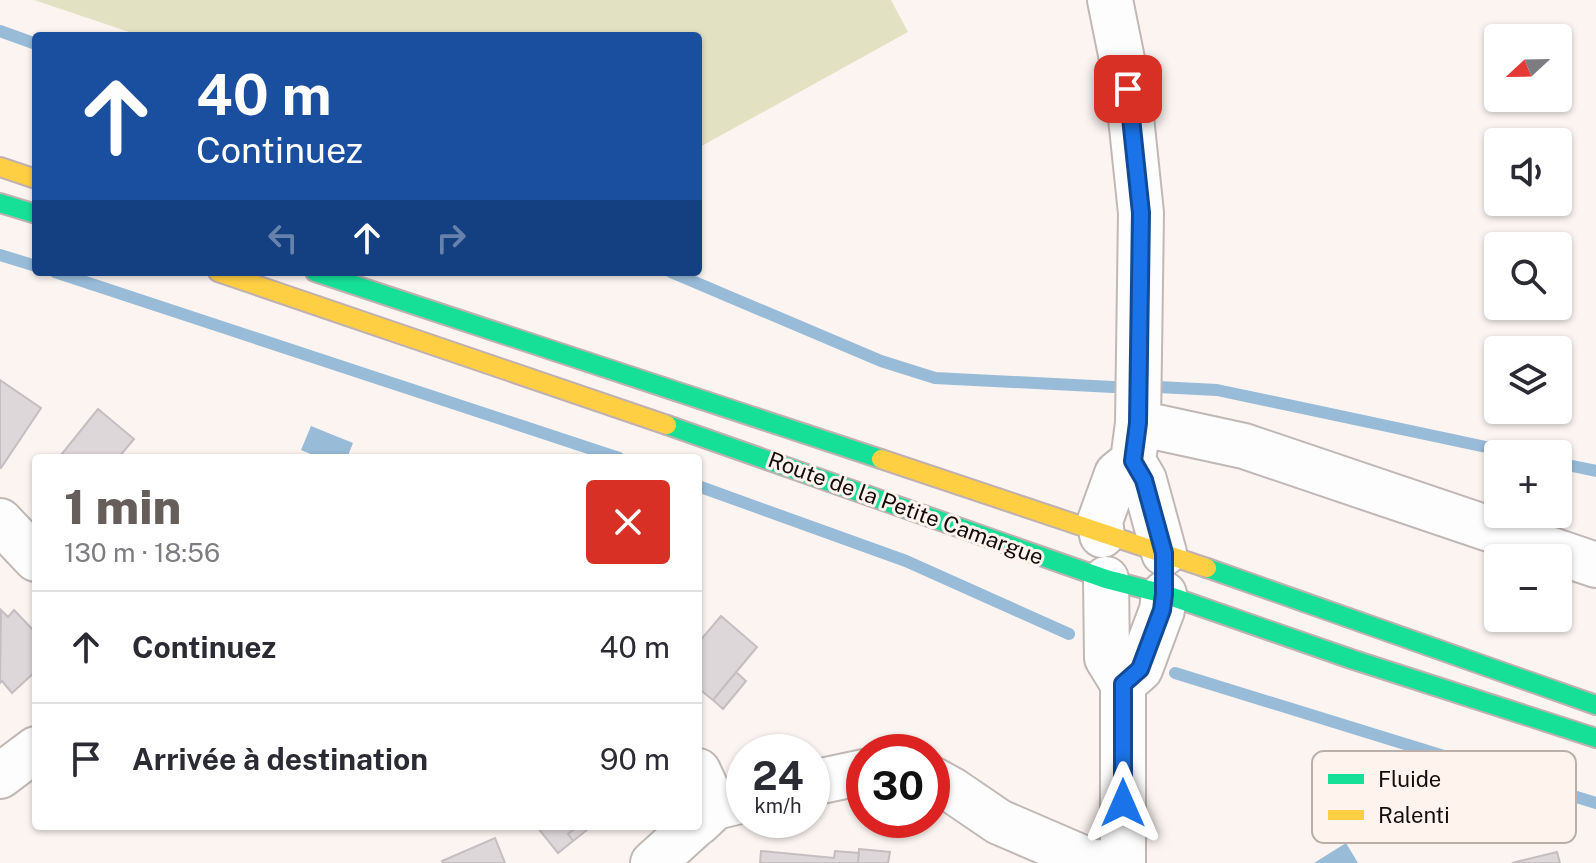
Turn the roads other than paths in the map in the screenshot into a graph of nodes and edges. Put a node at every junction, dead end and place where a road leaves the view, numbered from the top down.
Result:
1 (1110, 0) edge
2 (0, 167) edge
3 (32, 178) edge
4 (0, 203) edge
5 (32, 213) edge
6 (230, 276) edge
7 (327, 276) edge
8 (1136, 442) junction
9 (0, 521) edge
10 (32, 555) edge
11 (1104, 557) junction
12 (1596, 565) edge
13 (1164, 574) junction
14 (1123, 684) junction
15 (1596, 705) edge
16 (1596, 738) edge
17 (32, 752) edge
18 (0, 776) edge
19 (950, 789) edge
20 (686, 830) edge
21 (654, 863) edge
22 (1123, 863) edge

1 - 8 street
2 - 3 main road
4 - 5 main road
6 - 11 main road, Route de la Petite Camargue
7 - 11 main road, Route de la Petite Camargue
8 - 11 street
8 - 12 street
8 - 13 street
9 - 10 street
11 - 13 main road, Route de la Petite Camargue
11 - 13 main road, Route de la Petite Camargue
11 - 14 street
13 - 14 street
13 - 15 main road, Route de la Petite Camargue
13 - 16 main road, Route de la Petite Camargue
14 - 22 street
17 - 18 street
19 - 22 street
20 - 21 street

